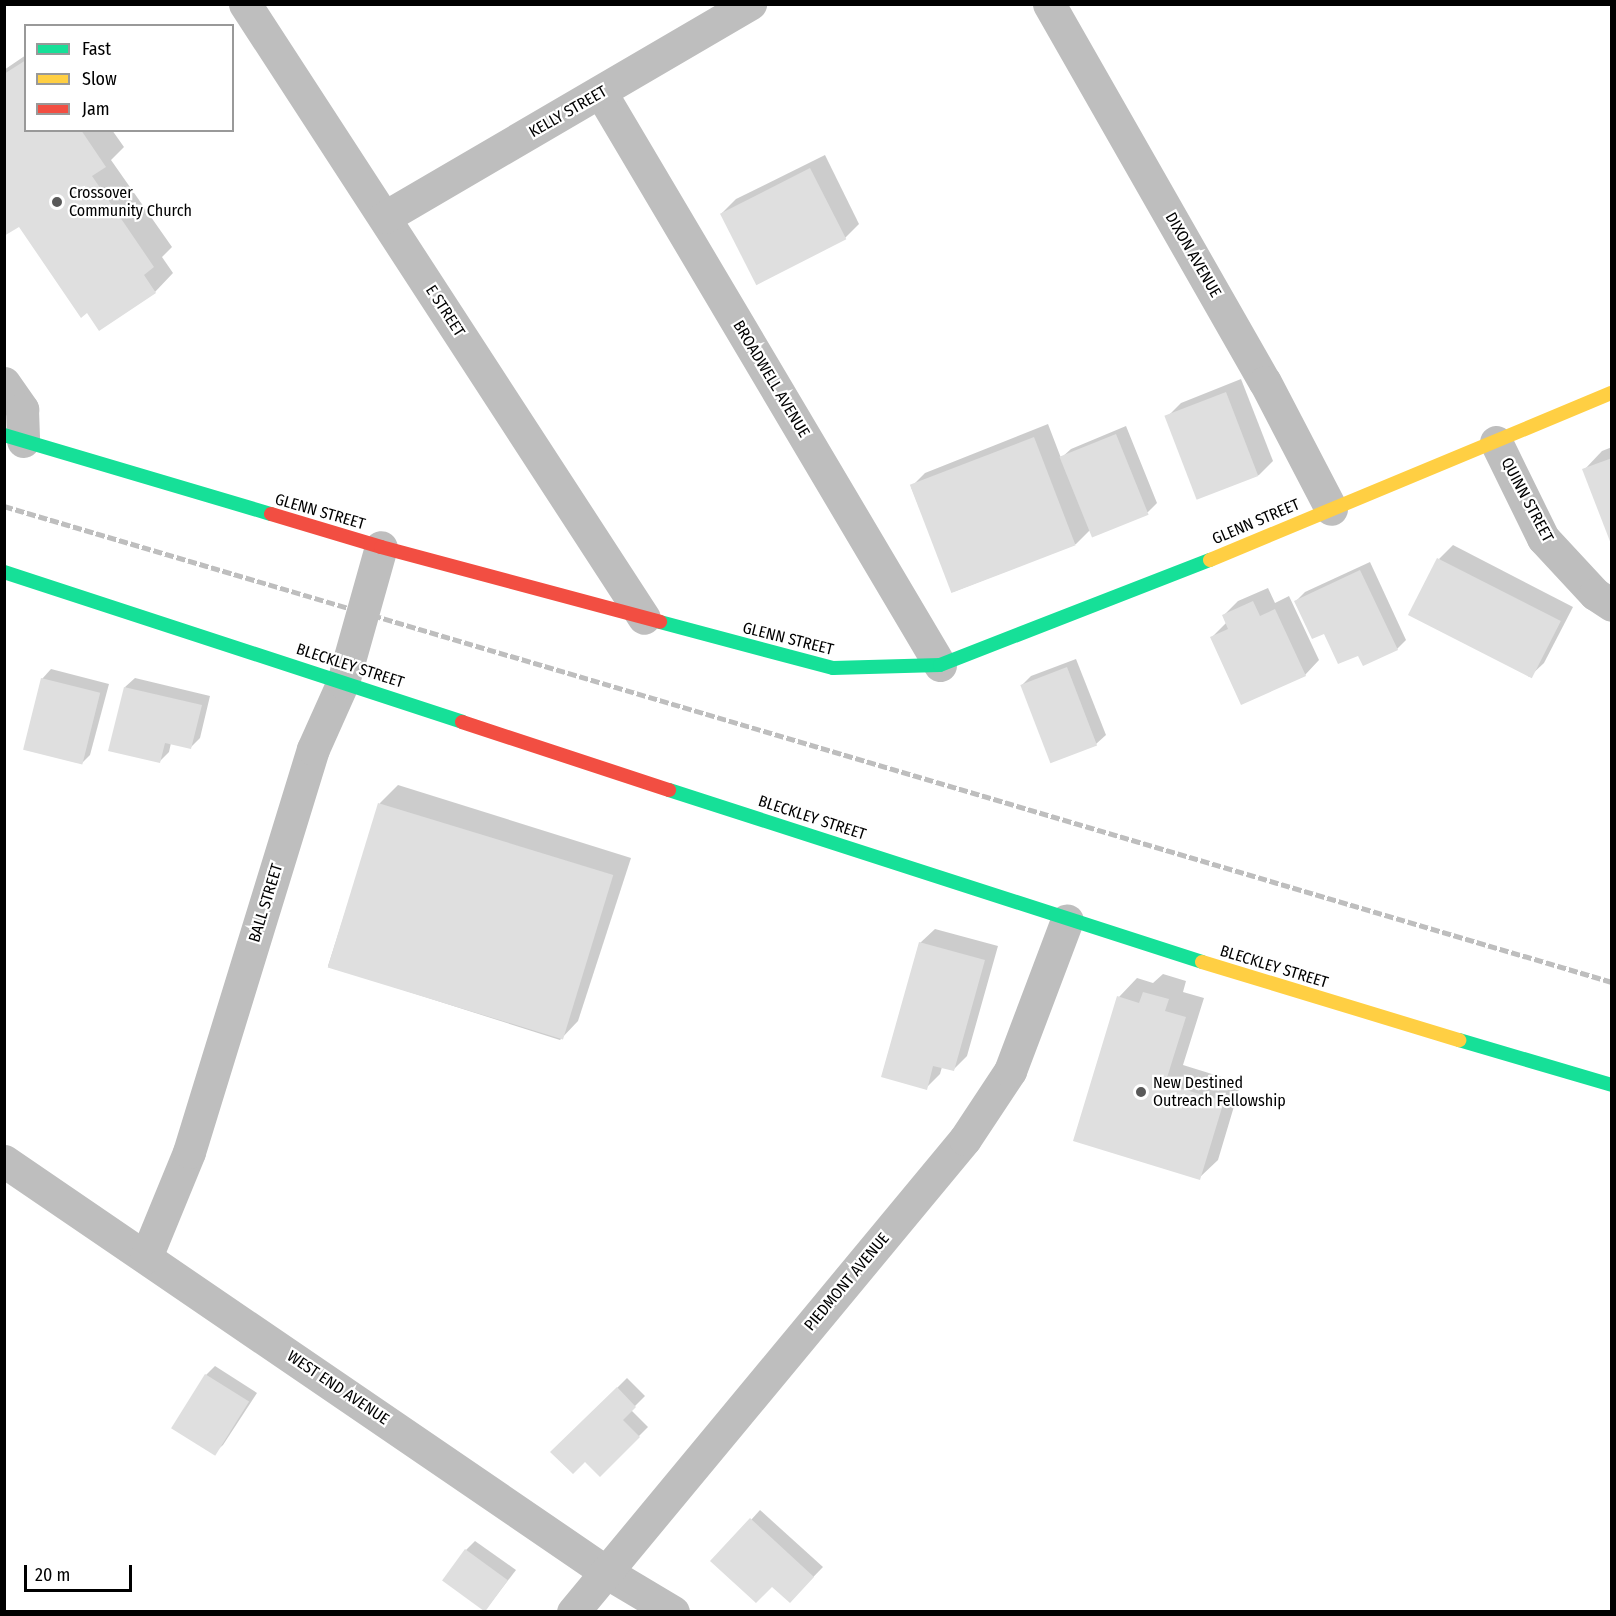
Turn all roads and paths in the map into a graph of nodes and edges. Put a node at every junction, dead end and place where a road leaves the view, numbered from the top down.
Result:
1 (245, 4) edge
2 (750, 4) edge
3 (1049, 4) edge
4 (601, 93) junction
5 (385, 217) junction
6 (4, 383) edge
7 (1611, 393) edge
8 (14, 438) edge
9 (1496, 442) junction
10 (1331, 509) junction
11 (381, 547) junction
12 (4, 573) edge
13 (1611, 605) edge
14 (644, 618) junction
15 (940, 665) junction
16 (343, 682) junction
17 (1067, 920) junction
18 (1611, 1085) edge
19 (4, 1161) edge
20 (146, 1257) junction
21 (606, 1572) junction
22 (573, 1611) edge
23 (673, 1611) edge

1 - 5 street, E STREET
2 - 4 street, KELLY STREET
3 - 10 street, DIXON AVENUE
4 - 5 street, KELLY STREET
4 - 15 street, BROADWELL AVENUE
5 - 14 street, E STREET
6 - 8 street
7 - 9 street, GLENN STREET
8 - 11 street, GLENN STREET
9 - 10 street, GLENN STREET
9 - 13 street, QUINN STREET
10 - 15 street, GLENN STREET
11 - 14 street, GLENN STREET
11 - 16 street, BALL STREET
12 - 16 street, BLECKLEY STREET
14 - 15 street, GLENN STREET
16 - 17 street, BLECKLEY STREET
16 - 20 street, BALL STREET
17 - 18 street, BLECKLEY STREET
17 - 21 street, PIEDMONT AVENUE
19 - 20 street, WEST END AVENUE
20 - 21 street, WEST END AVENUE
21 - 22 street, PIEDMONT AVENUE
21 - 23 street, WEST END AVENUE

